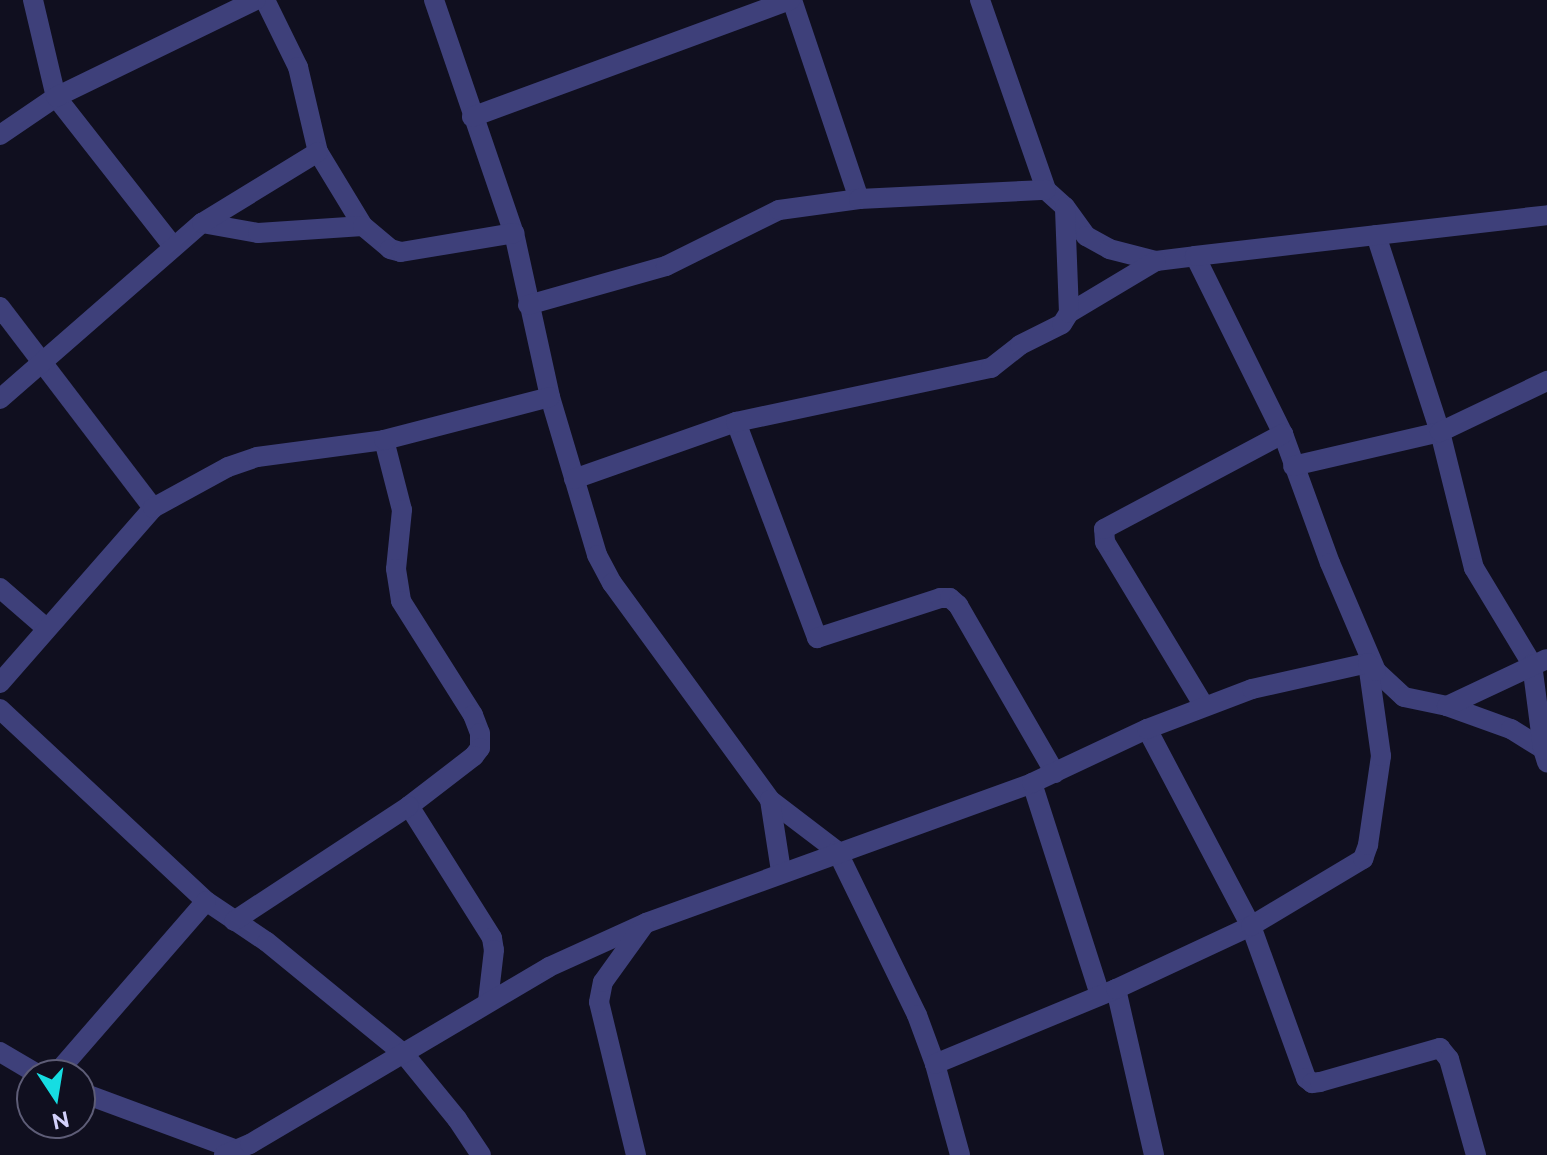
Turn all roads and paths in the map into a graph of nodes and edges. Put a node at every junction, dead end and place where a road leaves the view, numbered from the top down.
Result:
1 (33, 0) edge
2 (256, 0) edge
3 (265, 0) edge
4 (434, 0) edge
5 (791, 0) edge
6 (980, 0) edge
7 (56, 97) junction
8 (472, 117) junction
9 (0, 135) edge
10 (318, 152) junction
11 (1046, 190) junction
12 (859, 199) junction
13 (1065, 207) junction
14 (1547, 215) edge
15 (202, 223) junction
16 (363, 226) junction
17 (514, 233) junction
18 (1376, 235) junction
19 (173, 246) junction
20 (1195, 256) junction
21 (1156, 261) junction
22 (528, 305) junction
23 (0, 307) edge
24 (1069, 313) junction
25 (44, 362) junction
26 (1547, 381) edge
27 (550, 397) junction
28 (0, 399) edge
29 (736, 422) junction
30 (1440, 432) junction
31 (1283, 434) junction
32 (384, 440) junction
33 (1293, 466) junction
34 (574, 479) junction
35 (153, 508) junction
36 (0, 588) edge
37 (46, 628) junction
38 (1539, 661) edge
39 (1372, 667) junction
40 (0, 683) edge
41 (1204, 706) junction
42 (1447, 706) junction
43 (0, 709) edge
44 (1147, 729) junction
45 (1545, 756) edge
46 (1055, 773) junction
47 (1032, 783) junction
48 (770, 800) junction
49 (409, 806) junction
50 (837, 851) junction
51 (781, 871) junction
52 (206, 901) junction
53 (234, 921) junction
54 (646, 923) junction
55 (1251, 926) junction
56 (1108, 992) junction
57 (488, 1001) junction
58 (404, 1054) junction
59 (69, 1059) edge
60 (935, 1064) junction
61 (96, 1098) edge
62 (242, 1151) edge
63 (481, 1155) edge
64 (636, 1155) edge
65 (960, 1155) edge
66 (1154, 1155) edge
67 (1476, 1155) edge

1 - 7 street
2 - 7 street
3 - 10 street
4 - 8 street
5 - 8 street
5 - 12 street
6 - 11 street
7 - 9 street
7 - 19 street
8 - 17 street
10 - 15 street
10 - 16 street
11 - 12 street
11 - 13 street
12 - 22 street
13 - 21 street
13 - 24 street
14 - 18 street
15 - 16 street
15 - 19 street
16 - 17 street
17 - 22 street
18 - 20 street
18 - 30 street
19 - 25 street
20 - 21 street
20 - 31 street
21 - 24 street
22 - 27 street
23 - 25 street
24 - 29 street
25 - 28 street
25 - 35 street
26 - 30 street
27 - 32 street
27 - 34 street
29 - 34 street
29 - 46 street
30 - 33 street
30 - 38 street
31 - 33 street
31 - 41 street
32 - 35 street
32 - 49 street
33 - 39 street
34 - 48 street
35 - 37 street
36 - 37 street
37 - 40 street
38 - 42 street
38 - 45 street
39 - 41 street
39 - 42 street
39 - 55 street
41 - 44 street
42 - 45 street
43 - 52 street
44 - 46 street
44 - 55 street
46 - 47 street
47 - 50 street
47 - 56 street
48 - 50 street
48 - 51 street
49 - 53 street
49 - 57 street
50 - 51 street
50 - 60 street
51 - 54 street
52 - 53 street
52 - 59 street
53 - 58 street
54 - 57 street
54 - 64 street
55 - 56 street
55 - 67 street
56 - 60 street
56 - 66 street
57 - 58 street
58 - 62 street
58 - 63 street
60 - 65 street
61 - 62 street

